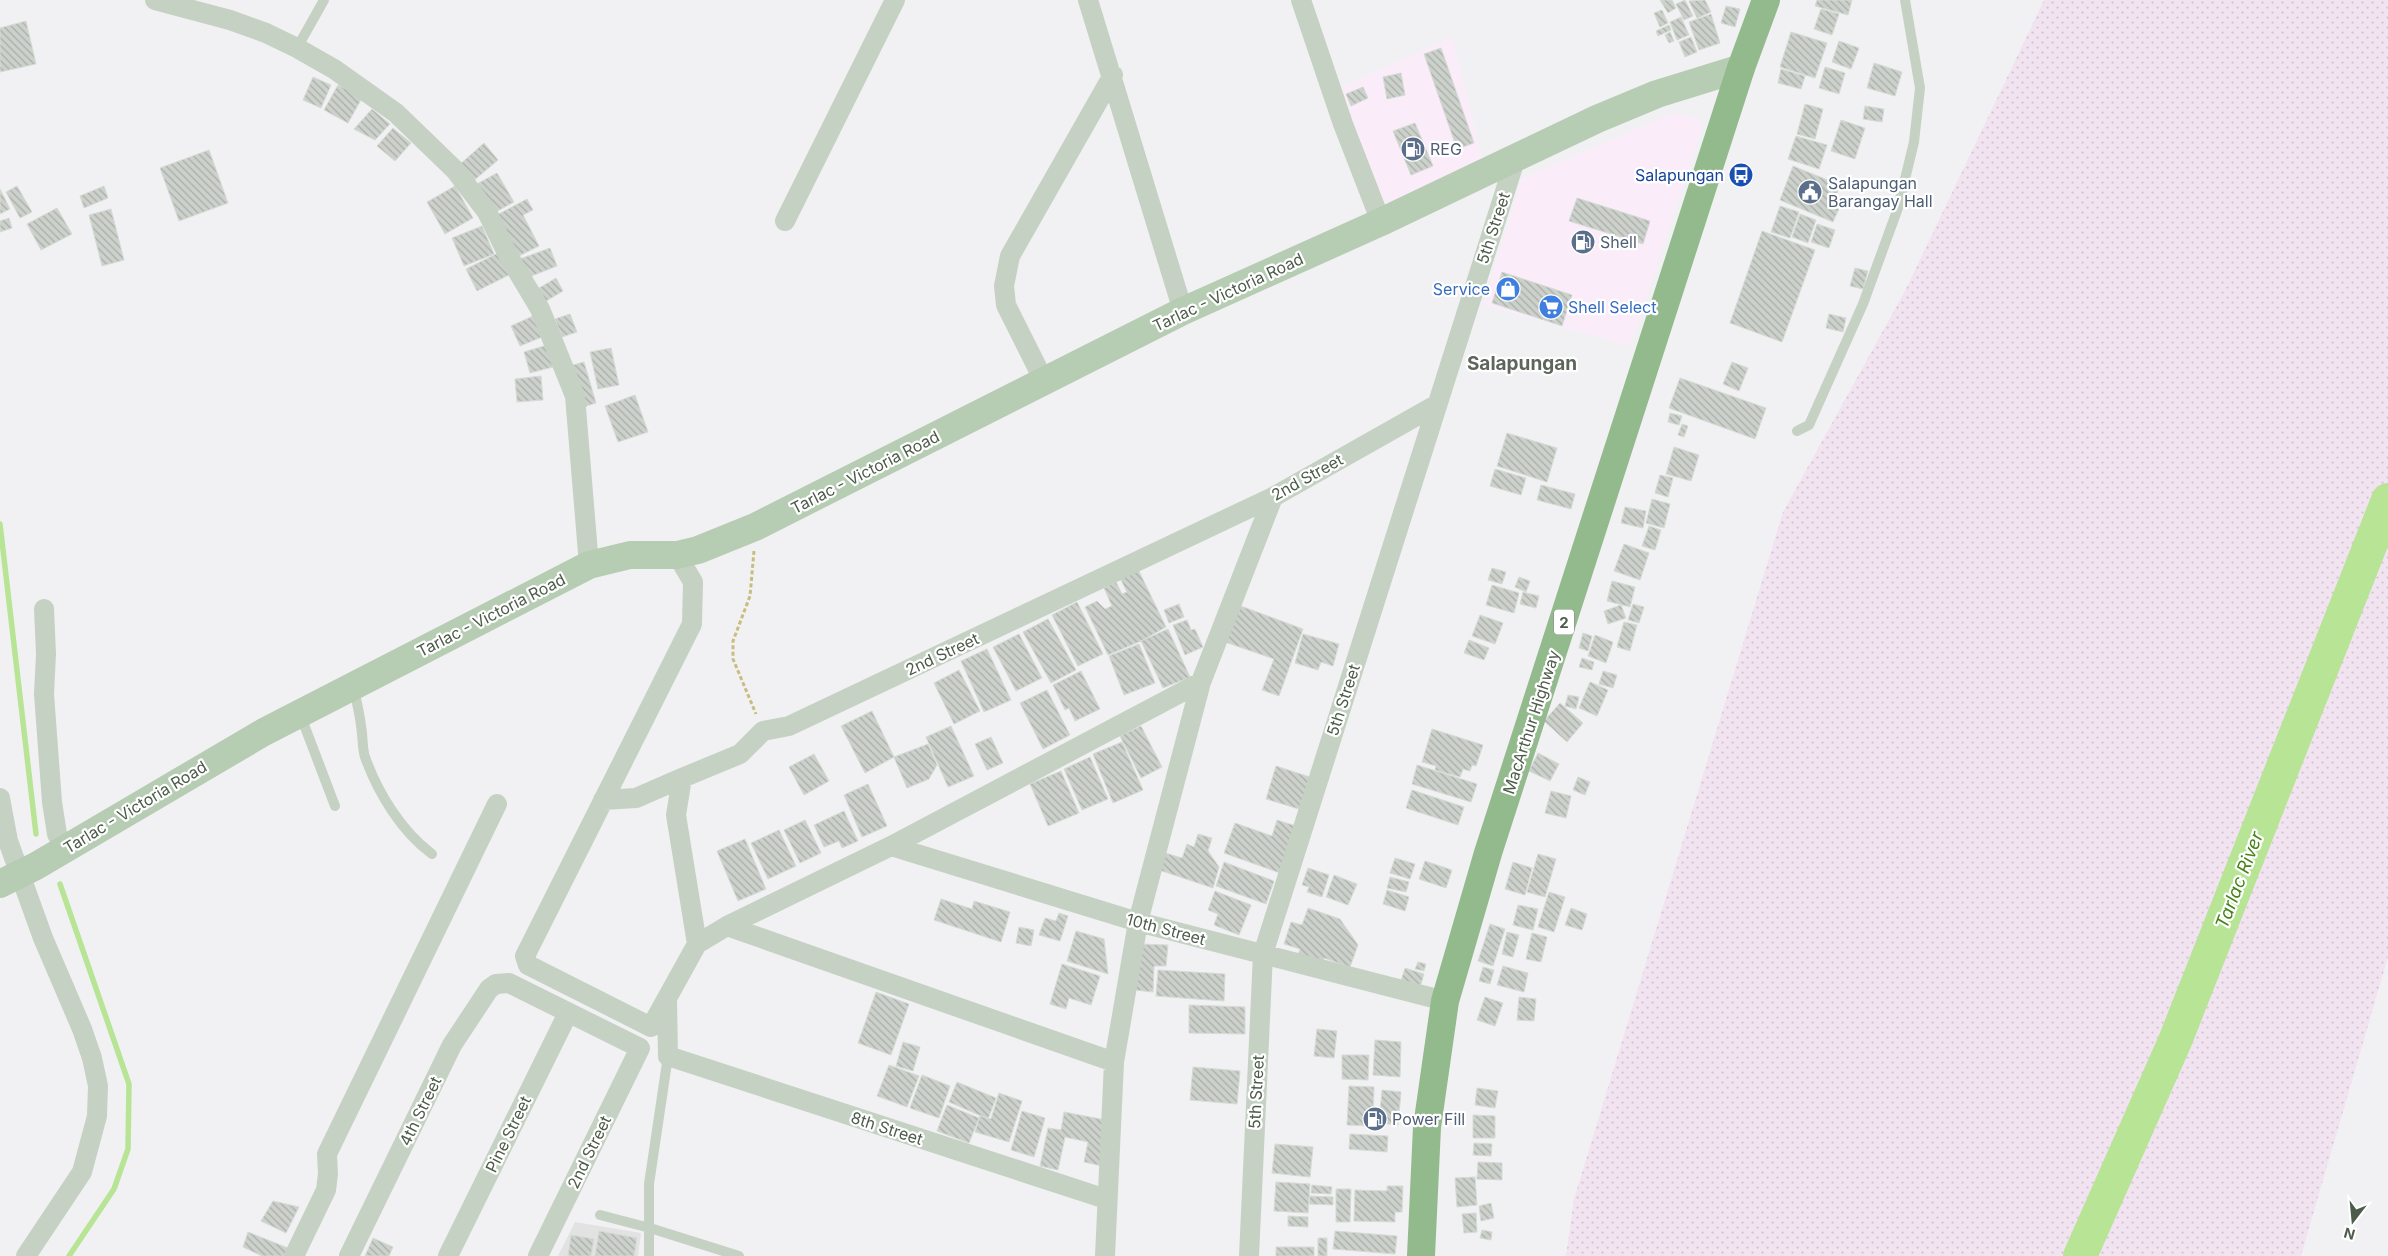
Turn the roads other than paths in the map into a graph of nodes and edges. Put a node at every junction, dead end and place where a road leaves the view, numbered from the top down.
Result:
1 (155, 0) edge
2 (324, 0) edge
3 (895, 0) edge
4 (1088, 0) edge
5 (1301, 0) edge
6 (1766, 0) edge
7 (1905, 0) edge
8 (297, 48) junction
9 (1741, 68) junction
10 (1112, 75) junction
11 (1516, 158) junction
12 (785, 221) dead end
13 (1381, 222) junction
14 (1183, 311) junction
15 (1044, 381) junction
16 (1436, 405) junction
17 (1797, 431) dead end
18 (1272, 497) junction
19 (677, 555) junction
20 (590, 565) junction
21 (44, 609) dead end
22 (1201, 682) junction
23 (353, 685) junction
24 (299, 713) junction
25 (682, 778) junction
26 (0, 798) edge
27 (603, 800) junction
28 (497, 804) dead end
29 (335, 806) dead end
30 (891, 846) junction
31 (65, 849) junction
32 (432, 854) dead end
33 (10, 878) edge
34 (1138, 922) junction
35 (727, 926) junction
36 (697, 944) junction
37 (1263, 954) junction
38 (667, 998) junction
39 (1445, 1000) junction
40 (568, 1013) junction
41 (668, 1056) junction
42 (1114, 1062) junction
43 (1106, 1199) junction
44 (600, 1215) dead end
45 (650, 1228) junction
46 (26, 1256) edge
47 (294, 1256) edge
48 (349, 1256) edge
49 (448, 1256) edge
50 (538, 1256) edge
51 (649, 1256) edge
52 (738, 1256) edge
53 (1105, 1256) edge
54 (1249, 1256) edge
55 (1421, 1256) edge

1 - 8 street
2 - 8 lane
3 - 12 street
4 - 10 street
5 - 13 street
6 - 9 highway, MacArthur Highway / 2
7 - 17 lane
8 - 20 street
9 - 11 main road, Tarlac - Victoria Road
9 - 39 highway, MacArthur Highway / 2
10 - 14 street
10 - 15 street
11 - 13 main road, Tarlac - Victoria Road
11 - 16 street, 5th Street
13 - 14 main road, Tarlac - Victoria Road
14 - 15 main road, Tarlac - Victoria Road
15 - 19 main road, Tarlac - Victoria Road
16 - 18 street, 2nd Street
16 - 37 street, 5th Street
18 - 22 street
18 - 25 street, 2nd Street
19 - 20 main road, Tarlac - Victoria Road
19 - 27 street
20 - 23 main road, Tarlac - Victoria Road
21 - 31 street
22 - 30 street
22 - 34 street
23 - 24 main road, Tarlac - Victoria Road
23 - 32 lane
24 - 29 lane
24 - 31 main road, Tarlac - Victoria Road
25 - 27 street
25 - 36 street
26 - 33 street
27 - 38 street
28 - 47 street
30 - 34 street, 10th Street
30 - 35 street
31 - 33 main road, Tarlac - Victoria Road
33 - 46 street
34 - 37 street, 10th Street
34 - 42 street
35 - 36 street
35 - 42 street
36 - 38 street
37 - 39 street, 10th Street
37 - 54 street, 5th Street
38 - 41 street
39 - 55 highway, MacArthur Highway / 2
40 - 48 street, 4th Street
40 - 49 street, Pine Street
40 - 50 street, 2nd Street
41 - 43 street, 8th Street
41 - 45 lane
42 - 43 street
43 - 53 street
44 - 45 lane
45 - 51 lane
45 - 52 lane

